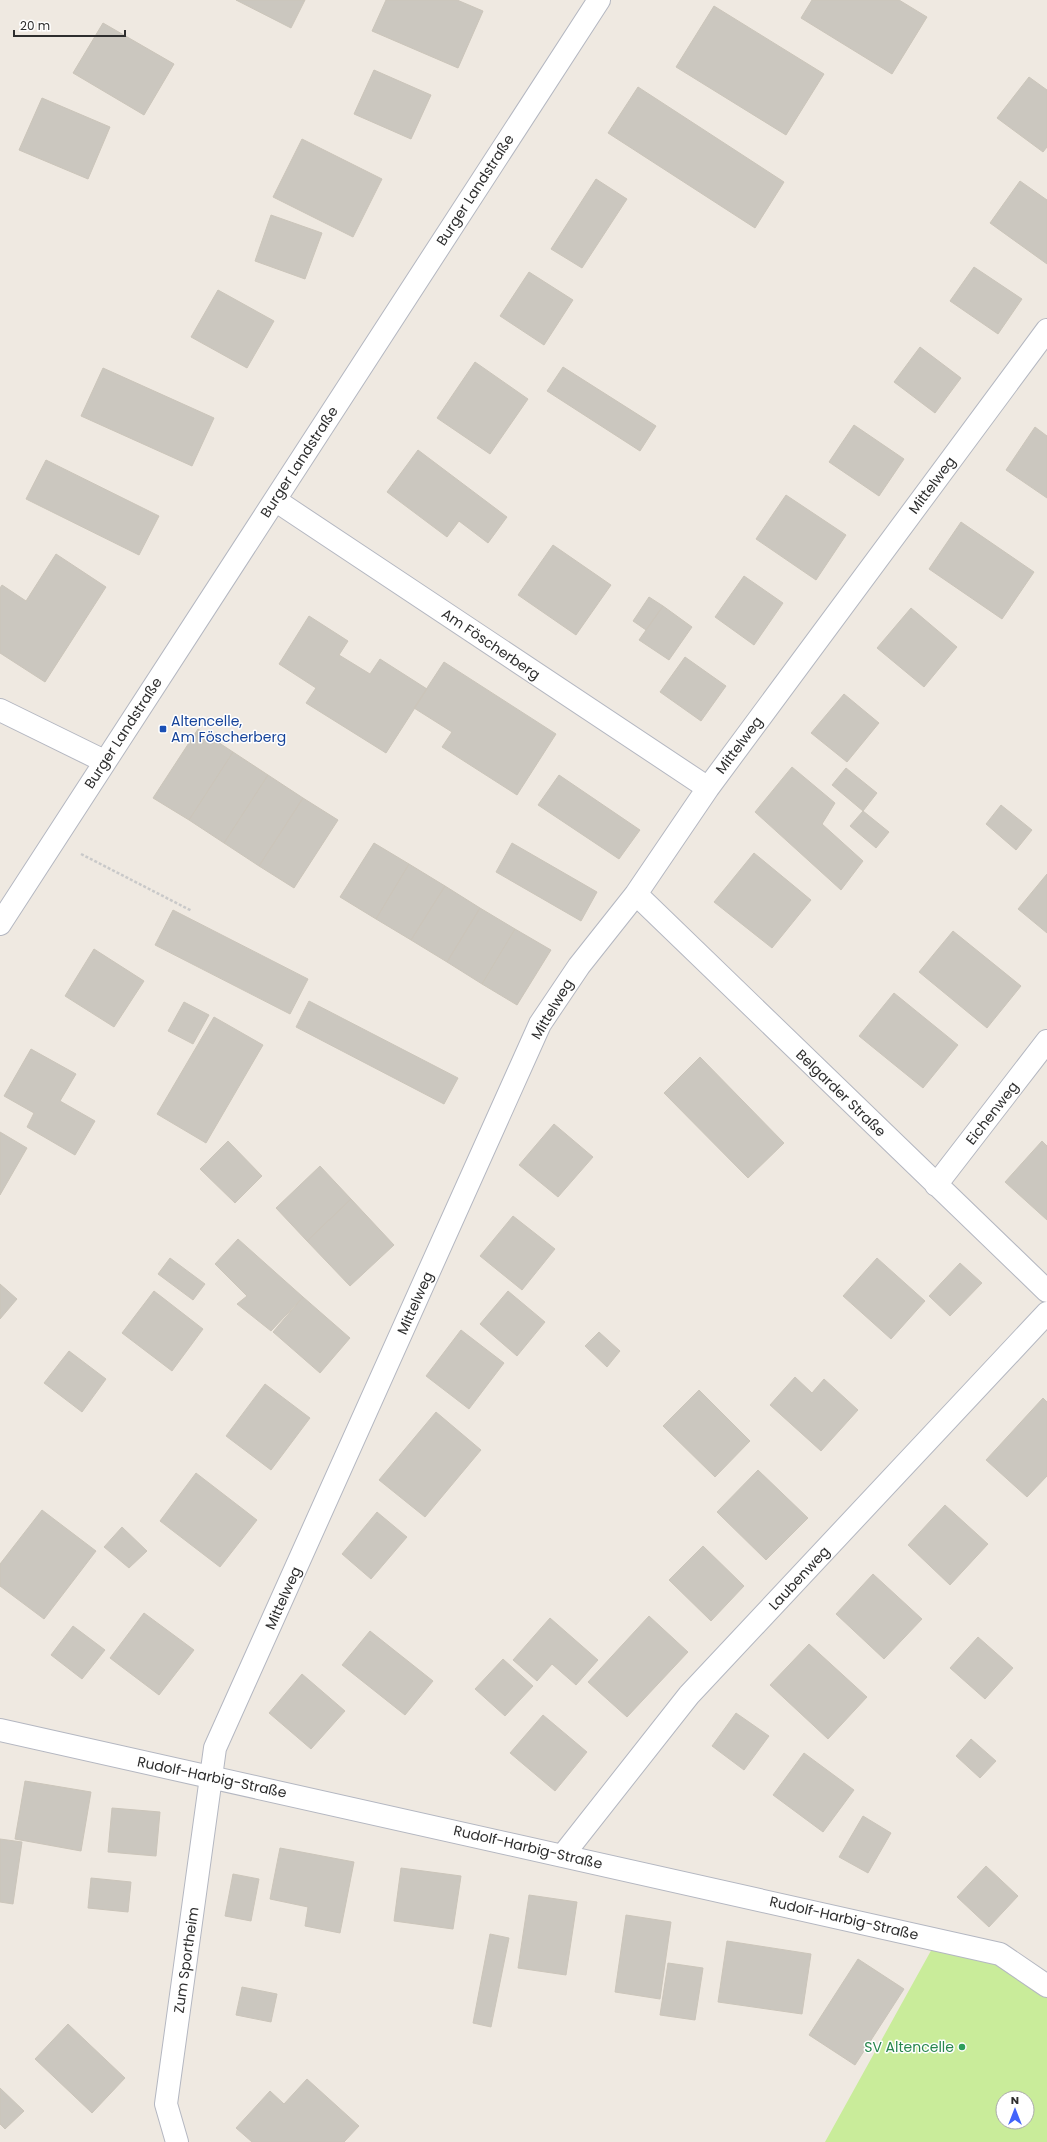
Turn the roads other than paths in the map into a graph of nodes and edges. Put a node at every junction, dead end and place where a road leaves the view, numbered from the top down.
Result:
1 (599, 0) edge
2 (1047, 330) edge
3 (274, 500) junction
4 (0, 710) edge
5 (104, 761) junction
6 (708, 788) junction
7 (636, 894) junction
8 (0, 924) edge
9 (1047, 1041) edge
10 (936, 1185) junction
11 (1047, 1291) edge
12 (1047, 1313) edge
13 (0, 1730) edge
14 (211, 1777) junction
15 (563, 1854) junction
16 (1047, 1986) edge
17 (177, 2142) edge

1 - 3 street, Burger Landstraße
2 - 6 street, Mittelweg
3 - 5 street, Burger Landstraße
3 - 6 street, Am Föscherberg
4 - 5 street
5 - 8 street, Burger Landstraße
6 - 7 street, Mittelweg
7 - 10 street, Belgarder Straße
7 - 14 street, Mittelweg
9 - 10 street, Eichenweg
10 - 11 street, Belgarder Straße
12 - 15 street, Laubenweg
13 - 14 street, Rudolf-Harbig-Straße
14 - 15 street, Rudolf-Harbig-Straße
14 - 17 street, Zum Sportheim
15 - 16 street, Rudolf-Harbig-Straße

